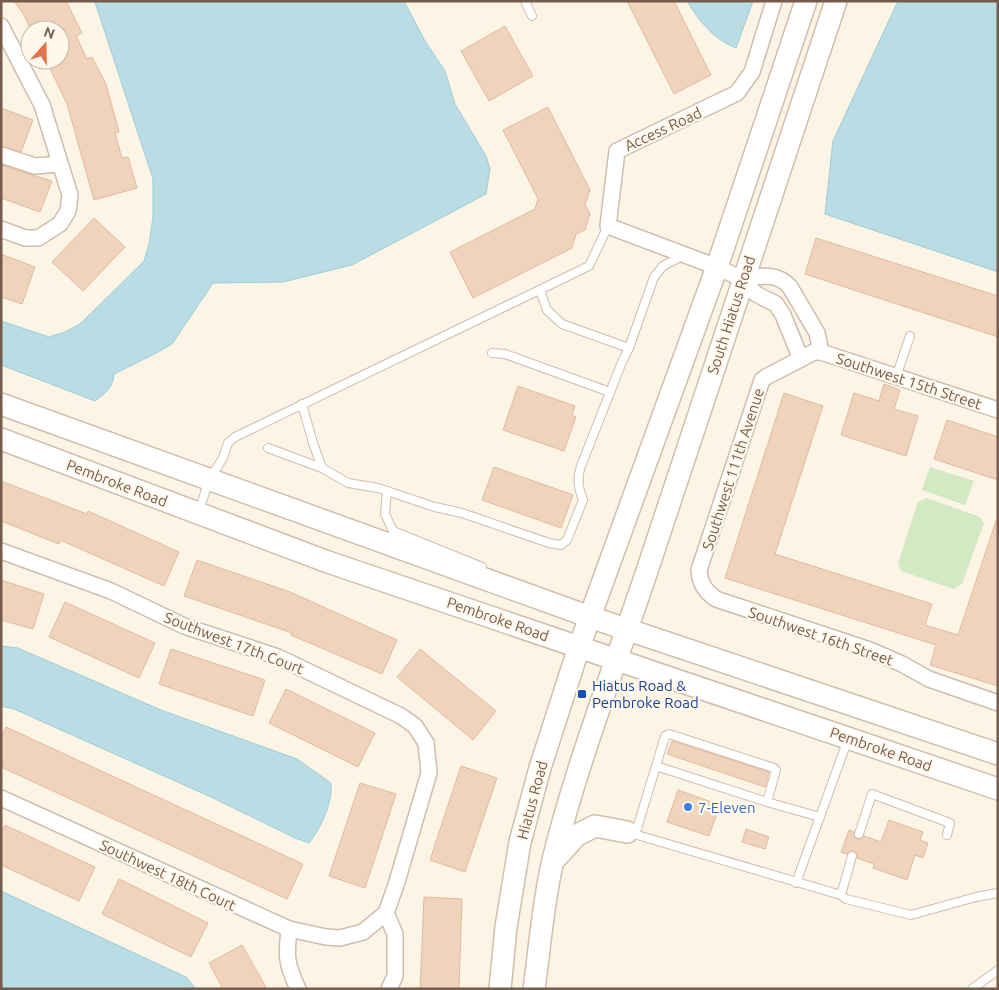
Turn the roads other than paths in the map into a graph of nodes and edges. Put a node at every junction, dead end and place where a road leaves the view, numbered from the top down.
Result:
1 (525, 1) edge
2 (774, 1) edge
3 (806, 1) edge
4 (836, 1) edge
5 (532, 16) dead end
6 (1, 26) edge
7 (1, 155) edge
8 (60, 164) junction
9 (608, 226) junction
10 (1, 229) edge
11 (684, 255) junction
12 (717, 267) junction
13 (742, 278) junction
14 (540, 290) junction
15 (910, 336) dead end
16 (629, 348) junction
17 (492, 353) dead end
18 (812, 354) junction
19 (896, 377) junction
20 (610, 392) junction
21 (1, 404) edge
22 (302, 404) junction
23 (998, 410) edge
24 (1, 439) edge
25 (268, 448) dead end
26 (322, 468) junction
27 (209, 480) junction
28 (387, 491) junction
29 (198, 513) junction
30 (1, 551) edge
31 (492, 580) junction
32 (703, 587) joint
33 (590, 617) junction
34 (628, 629) junction
35 (579, 647) junction
36 (616, 659) junction
37 (998, 703) edge
38 (848, 738) junction
39 (998, 754) edge
40 (656, 766) junction
41 (998, 789) edge
42 (1, 798) edge
43 (767, 802) junction
44 (820, 817) junction
45 (631, 833) junction
46 (860, 834) dead end
47 (947, 835) dead end
48 (852, 856) dead end
49 (552, 862) junction
50 (796, 883) junction
51 (998, 893) edge
52 (841, 895) junction
53 (386, 913) junction
54 (288, 929) junction
55 (998, 970) edge
56 (298, 989) edge
57 (389, 989) edge
58 (500, 989) edge
59 (534, 989) edge
60 (972, 989) edge

1 - 5 lane
2 - 9 street, Access Road
3 - 12 main road, South Hiatus Road
4 - 13 main road, South Hiatus Road
6 - 8 street
7 - 8 street
8 - 10 street
9 - 11 street
9 - 14 lane
11 - 12 street
11 - 16 lane
12 - 13 street
12 - 33 main road, South Hiatus Road
13 - 18 street
13 - 18 street, Southwest 15th Street
13 - 34 main road, South Hiatus Road
14 - 16 lane
14 - 22 lane
15 - 19 lane
16 - 20 lane
17 - 20 lane
18 - 19 street, Southwest 15th Street
18 - 32 street, Southwest 111th Avenue
19 - 23 street, Southwest 15th Street
20 - 28 lane
21 - 27 main road
22 - 26 lane
22 - 27 lane
24 - 29 main road, Pembroke Road
25 - 26 lane
26 - 28 lane
27 - 29 lane
27 - 31 main road
28 - 31 lane
29 - 35 main road, Pembroke Road
30 - 53 street, Southwest 17th Court
31 - 33 main road
32 - 37 street, Southwest 16th Street
33 - 34 main road
33 - 35 main road, Hiatus Road
34 - 36 main road
34 - 39 main road
35 - 36 main road, Pembroke Road
35 - 58 main road, Hiatus Road
36 - 38 main road, Pembroke Road
36 - 49 main road
38 - 41 main road, Pembroke Road
38 - 44 lane
40 - 43 lane
40 - 43 lane
40 - 45 lane
42 - 54 street, Southwest 18th Court
43 - 44 lane
44 - 50 lane
45 - 49 main road
45 - 50 lane
46 - 47 lane
48 - 52 lane
49 - 59 main road
50 - 52 lane
51 - 52 lane
53 - 54 street, Southwest 18th Court
53 - 57 street
54 - 56 street
55 - 60 lane

